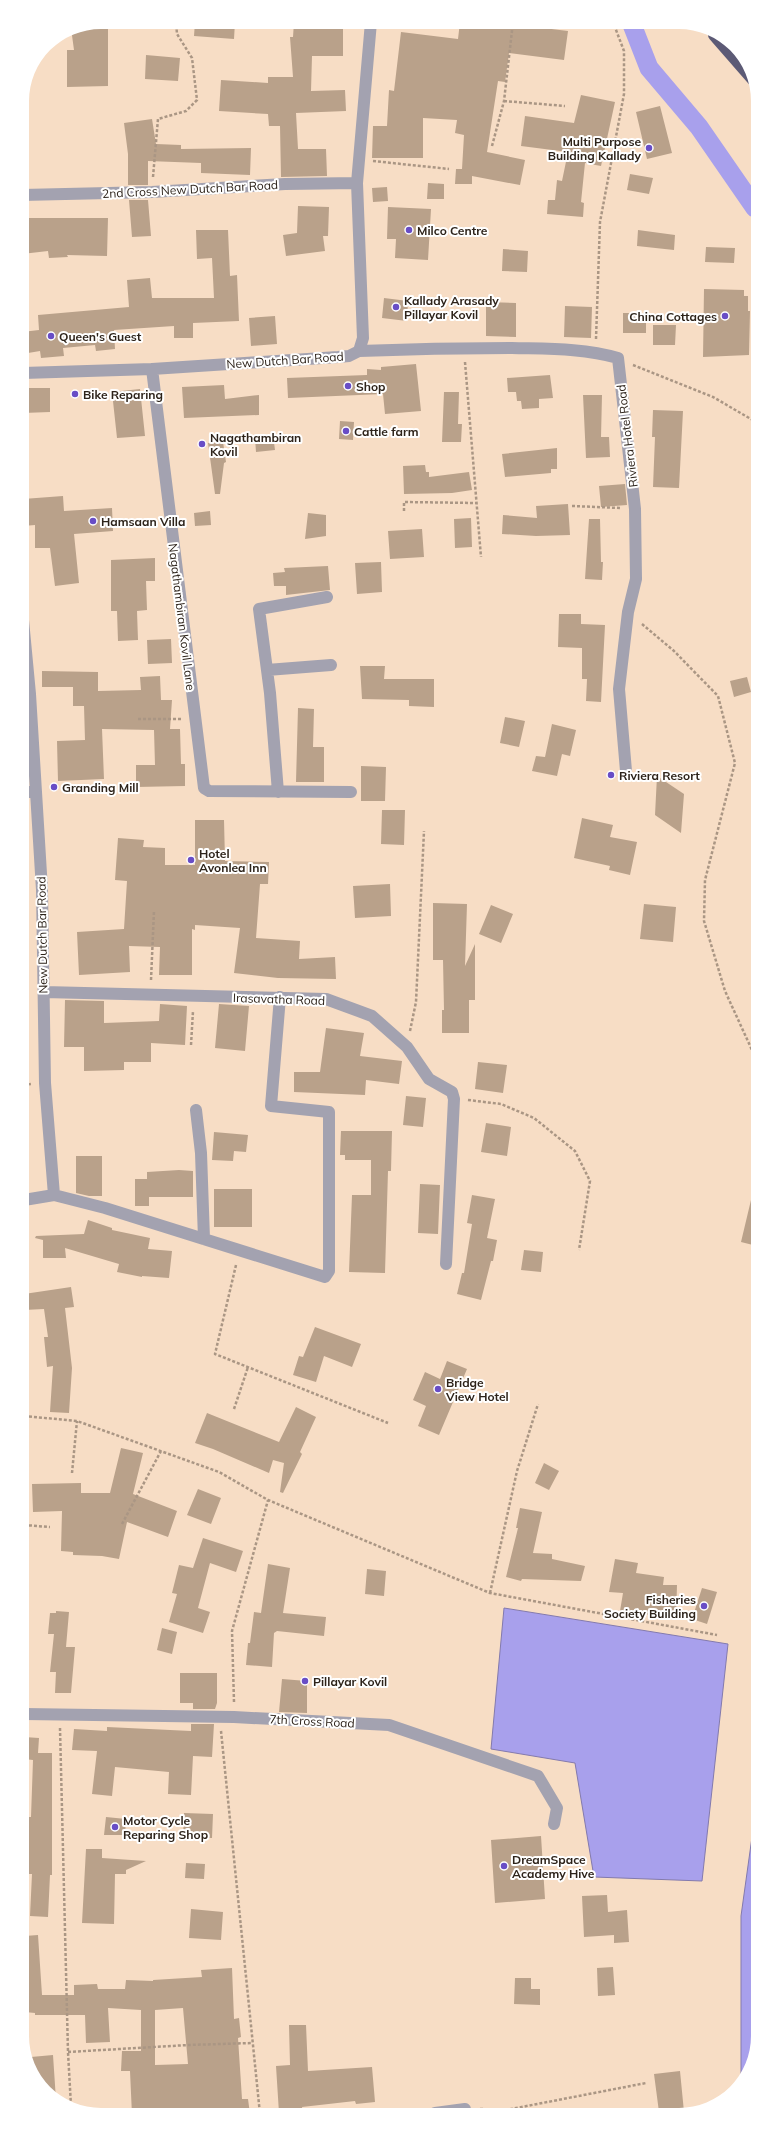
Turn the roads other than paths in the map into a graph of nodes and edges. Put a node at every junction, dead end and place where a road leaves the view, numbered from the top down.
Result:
1 (369, 29) edge
2 (720, 42) edge
3 (742, 68) edge
4 (357, 183) junction
5 (29, 195) edge
6 (359, 351) junction
7 (152, 369) junction
8 (29, 373) edge
9 (327, 597) dead end
10 (331, 665) dead end
11 (267, 670) junction
12 (29, 723) edge
13 (626, 771) dead end
14 (29, 792) edge
15 (36, 792) junction
16 (278, 792) junction
17 (351, 792) dead end
18 (44, 992) junction
19 (280, 997) junction
20 (196, 1110) dead end
21 (54, 1195) junction
22 (29, 1199) edge
23 (204, 1240) junction
24 (446, 1264) dead end
25 (29, 1714) edge
26 (554, 1824) dead end

1 - 4 street, New Dutch Bar Road
2 - 3 highway
4 - 5 street, 2nd Cross New Dutch Bar Road
4 - 6 street, New Dutch Bar Road
6 - 7 street, New Dutch Bar Road
6 - 13 street, Riviera Hotel Road
7 - 8 street, New Dutch Bar Road
7 - 16 street, Nagathambiran Kovil Lane
9 - 11 street
10 - 11 street
11 - 16 street
12 - 15 street, New Dutch Bar Road
14 - 15 street
15 - 18 street, New Dutch Bar Road
16 - 17 street
18 - 19 street, Irasavatha Road
18 - 21 street, New Dutch Bar Road
19 - 23 street
19 - 24 street, Irasavatha Road
20 - 23 street
21 - 22 street
21 - 23 street
25 - 26 street, 7th Cross Road

